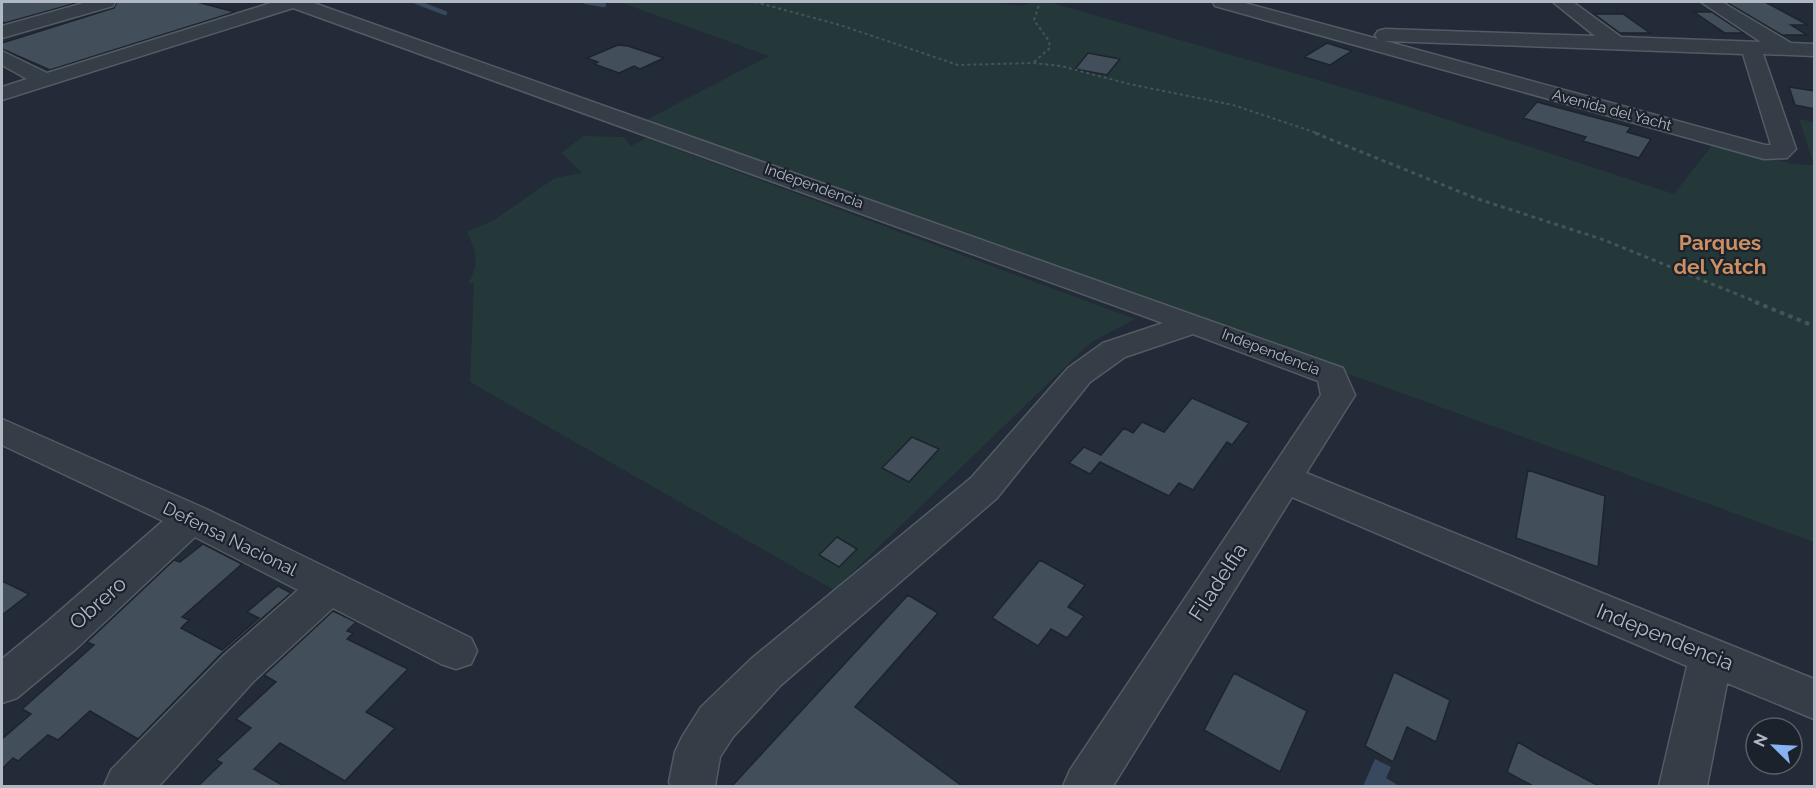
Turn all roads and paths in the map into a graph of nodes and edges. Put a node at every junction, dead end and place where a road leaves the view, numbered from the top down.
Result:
1 (106, 2) edge
2 (293, 2) edge
3 (755, 2) edge
4 (1040, 2) edge
5 (1222, 2) edge
6 (1562, 2) edge
7 (1710, 2) edge
8 (1317, 9) dead end
9 (2, 32) edge
10 (1338, 35) junction
11 (1615, 42) junction
12 (1751, 48) junction
13 (1786, 49) junction
14 (1815, 50) edge
15 (2, 57) edge
16 (1033, 63) junction
17 (45, 80) junction
18 (2, 94) edge
19 (1193, 322) junction
20 (1815, 326) edge
21 (1332, 375) joint
22 (3, 434) edge
23 (1284, 479) junction
24 (191, 518) junction
25 (328, 587) junction
26 (456, 651) dead end
27 (1711, 656) junction
28 (2, 684) edge
29 (1815, 699) edge
30 (693, 782) dead end
31 (128, 786) edge
32 (1087, 786) edge
33 (1683, 786) edge

1 - 9 street
2 - 17 street
2 - 19 street, Independencia
3 - 16 path
4 - 16 path
5 - 10 street, Avenida del Yacht
6 - 11 street
7 - 13 street
8 - 10 street
10 - 11 street, Avenida del Yacht
10 - 12 street, Avenida del Yacht
11 - 12 street, Avenida del Yacht
12 - 13 street, Avenida del Yacht
13 - 14 street, Avenida del Yacht
15 - 17 street
16 - 20 path
17 - 18 street
19 - 21 street, Independencia
19 - 30 street
21 - 23 street, Filadelfia
22 - 24 street, Defensa Nacional
23 - 27 street, Independencia
23 - 32 street, Filadelfia
24 - 25 street, Defensa Nacional
24 - 28 street, Obrero
25 - 26 street, Defensa Nacional
25 - 31 street
27 - 29 street, Independencia
27 - 33 street

